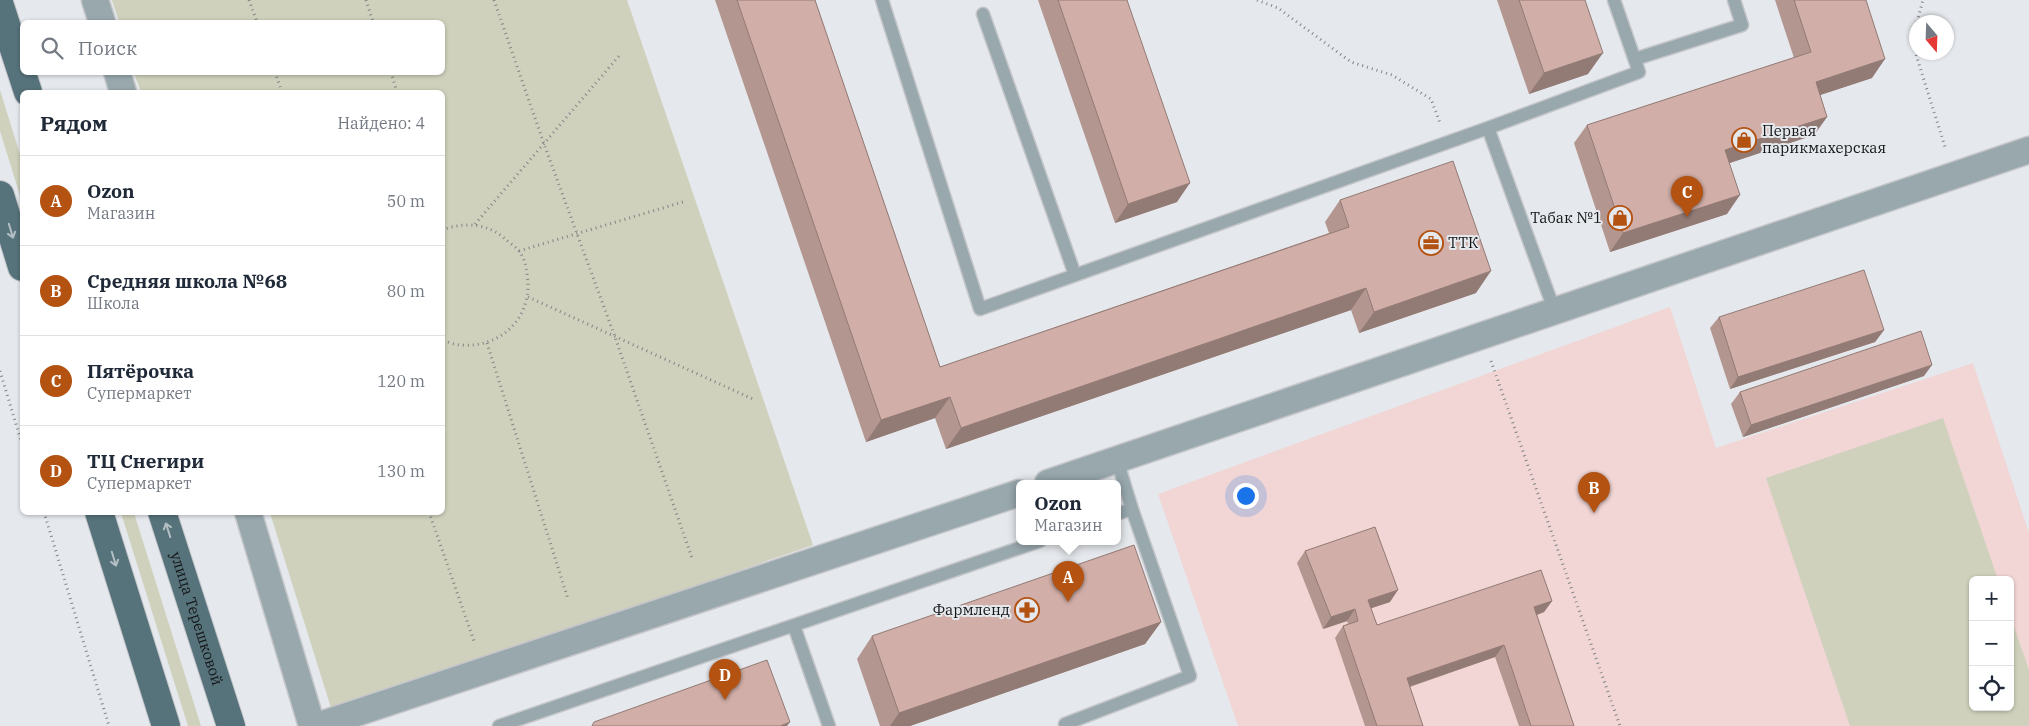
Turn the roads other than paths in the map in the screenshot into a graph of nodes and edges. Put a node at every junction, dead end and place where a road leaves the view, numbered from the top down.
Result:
1 (95, 0) edge
2 (882, 0) edge
3 (1614, 0) edge
4 (1734, 0) edge
5 (0, 6) edge
6 (983, 14) dead end
7 (101, 20) edge
8 (1634, 59) junction
9 (20, 67) edge
10 (22, 75) edge
11 (118, 75) edge
12 (27, 90) edge
13 (122, 90) edge
14 (1488, 128) junction
15 (2029, 150) edge
16 (0, 196) edge
17 (20, 261) edge
18 (1075, 276) junction
19 (1555, 312) junction
20 (1117, 460) junction
21 (1057, 480) edge
22 (1016, 494) edge
23 (1132, 509) junction
24 (1121, 513) edge
25 (100, 515) edge
26 (163, 515) edge
27 (249, 515) edge
28 (1028, 545) edge
29 (794, 626) junction
30 (166, 726) edge
31 (231, 726) edge
32 (312, 726) edge
33 (317, 726) edge
34 (499, 726) edge
35 (829, 726) edge
36 (1064, 726) edge

1 - 7 street
2 - 18 lane
3 - 8 lane
4 - 8 lane
5 - 9 main road
6 - 18 lane
8 - 14 lane
10 - 12 main road
11 - 13 street
14 - 18 lane
14 - 19 lane
15 - 19 street
16 -> 17 main road
19 - 20 street
20 - 21 street
20 - 23 lane
22 - 33 street
23 - 24 lane
23 - 36 lane
25 -> 30 main road
31 -> 26 main road, улица Терешковой
27 - 32 street
28 - 29 lane
29 - 34 lane
29 - 35 lane

